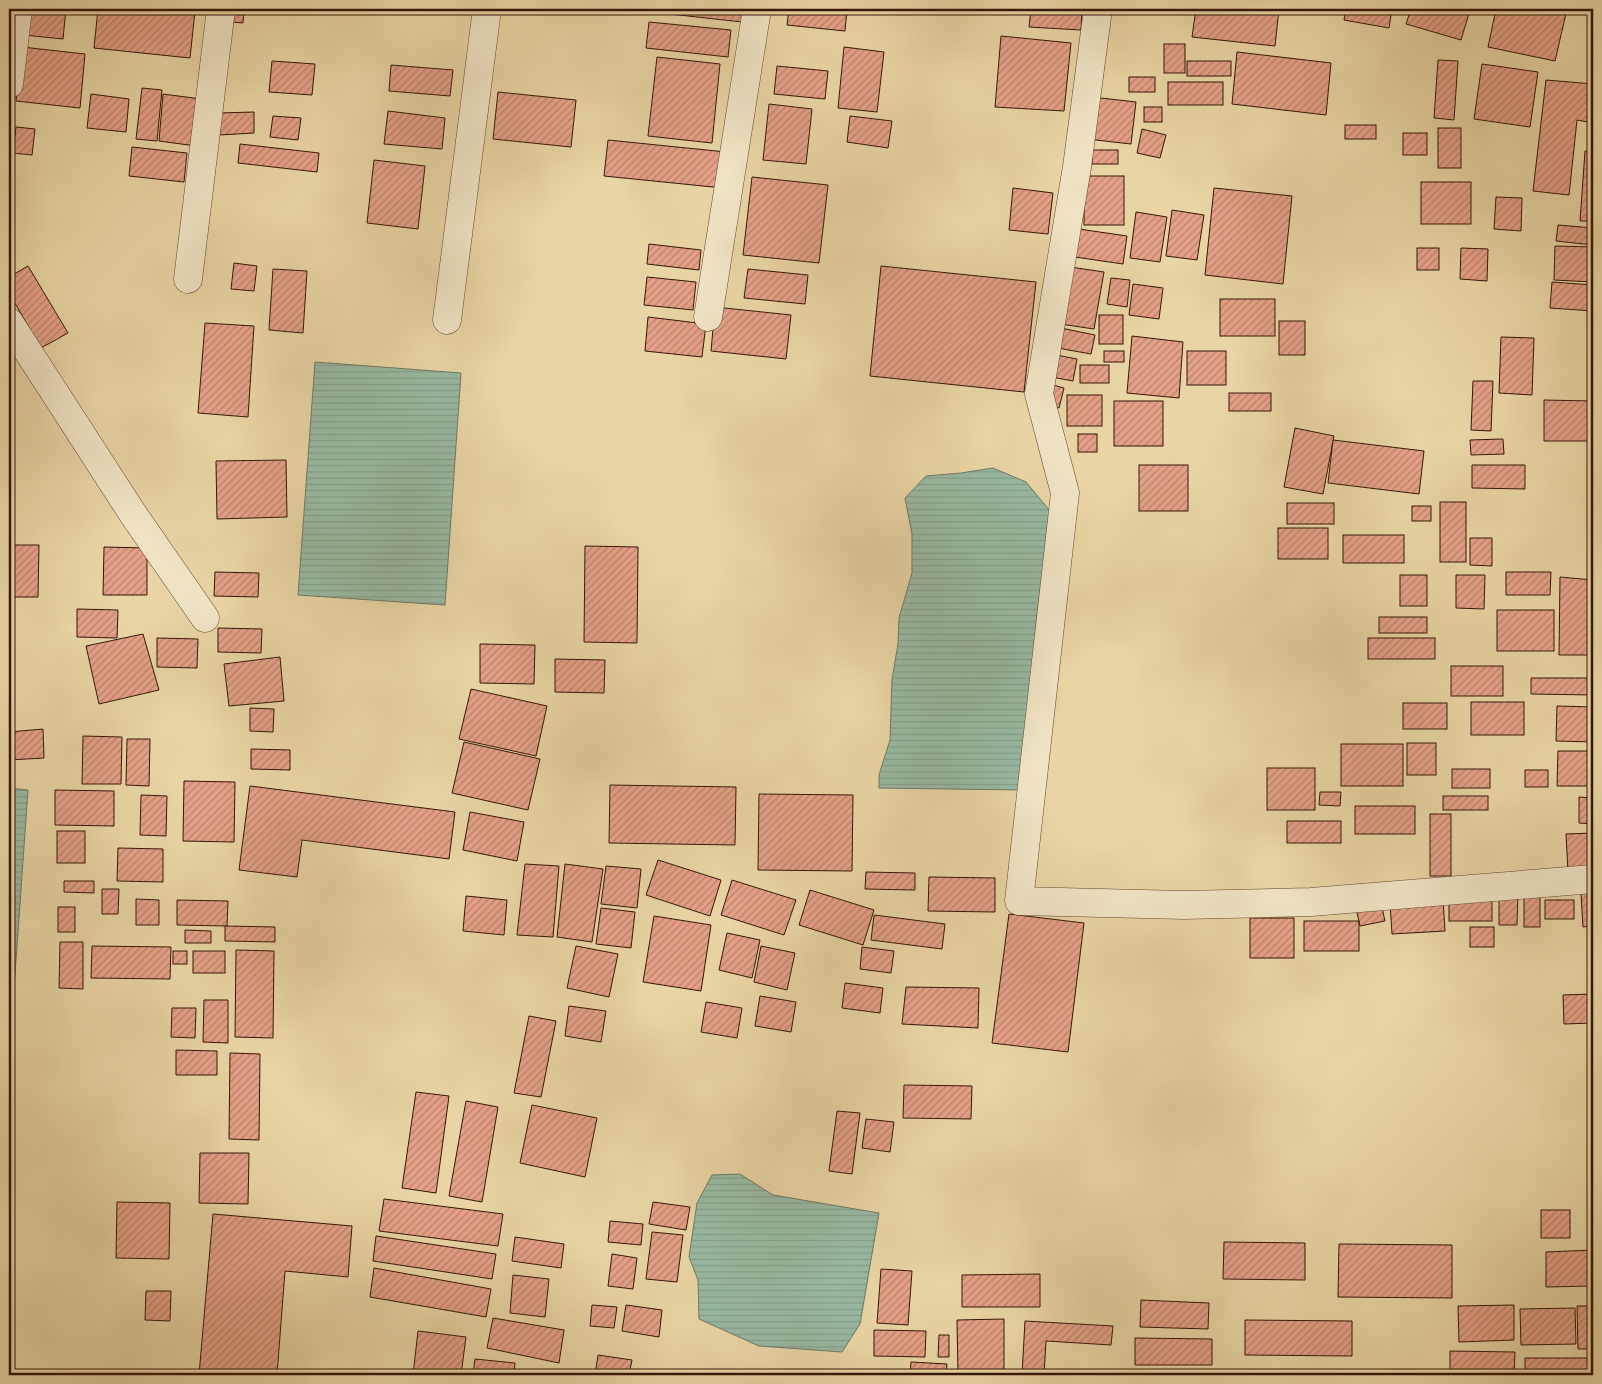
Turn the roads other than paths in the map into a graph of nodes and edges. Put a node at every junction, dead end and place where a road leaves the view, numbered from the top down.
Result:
1 (18, 9) edge
2 (220, 9) edge
3 (487, 9) edge
4 (757, 9) edge
5 (1098, 9) edge
6 (9, 84) edge
7 (188, 279) dead end
8 (708, 317) dead end
9 (448, 320) dead end
10 (9, 322) edge
11 (205, 618) dead end
12 (1593, 878) edge

1 - 6 street
2 - 7 street
3 - 9 street
4 - 8 street
5 - 12 street
10 - 11 street

